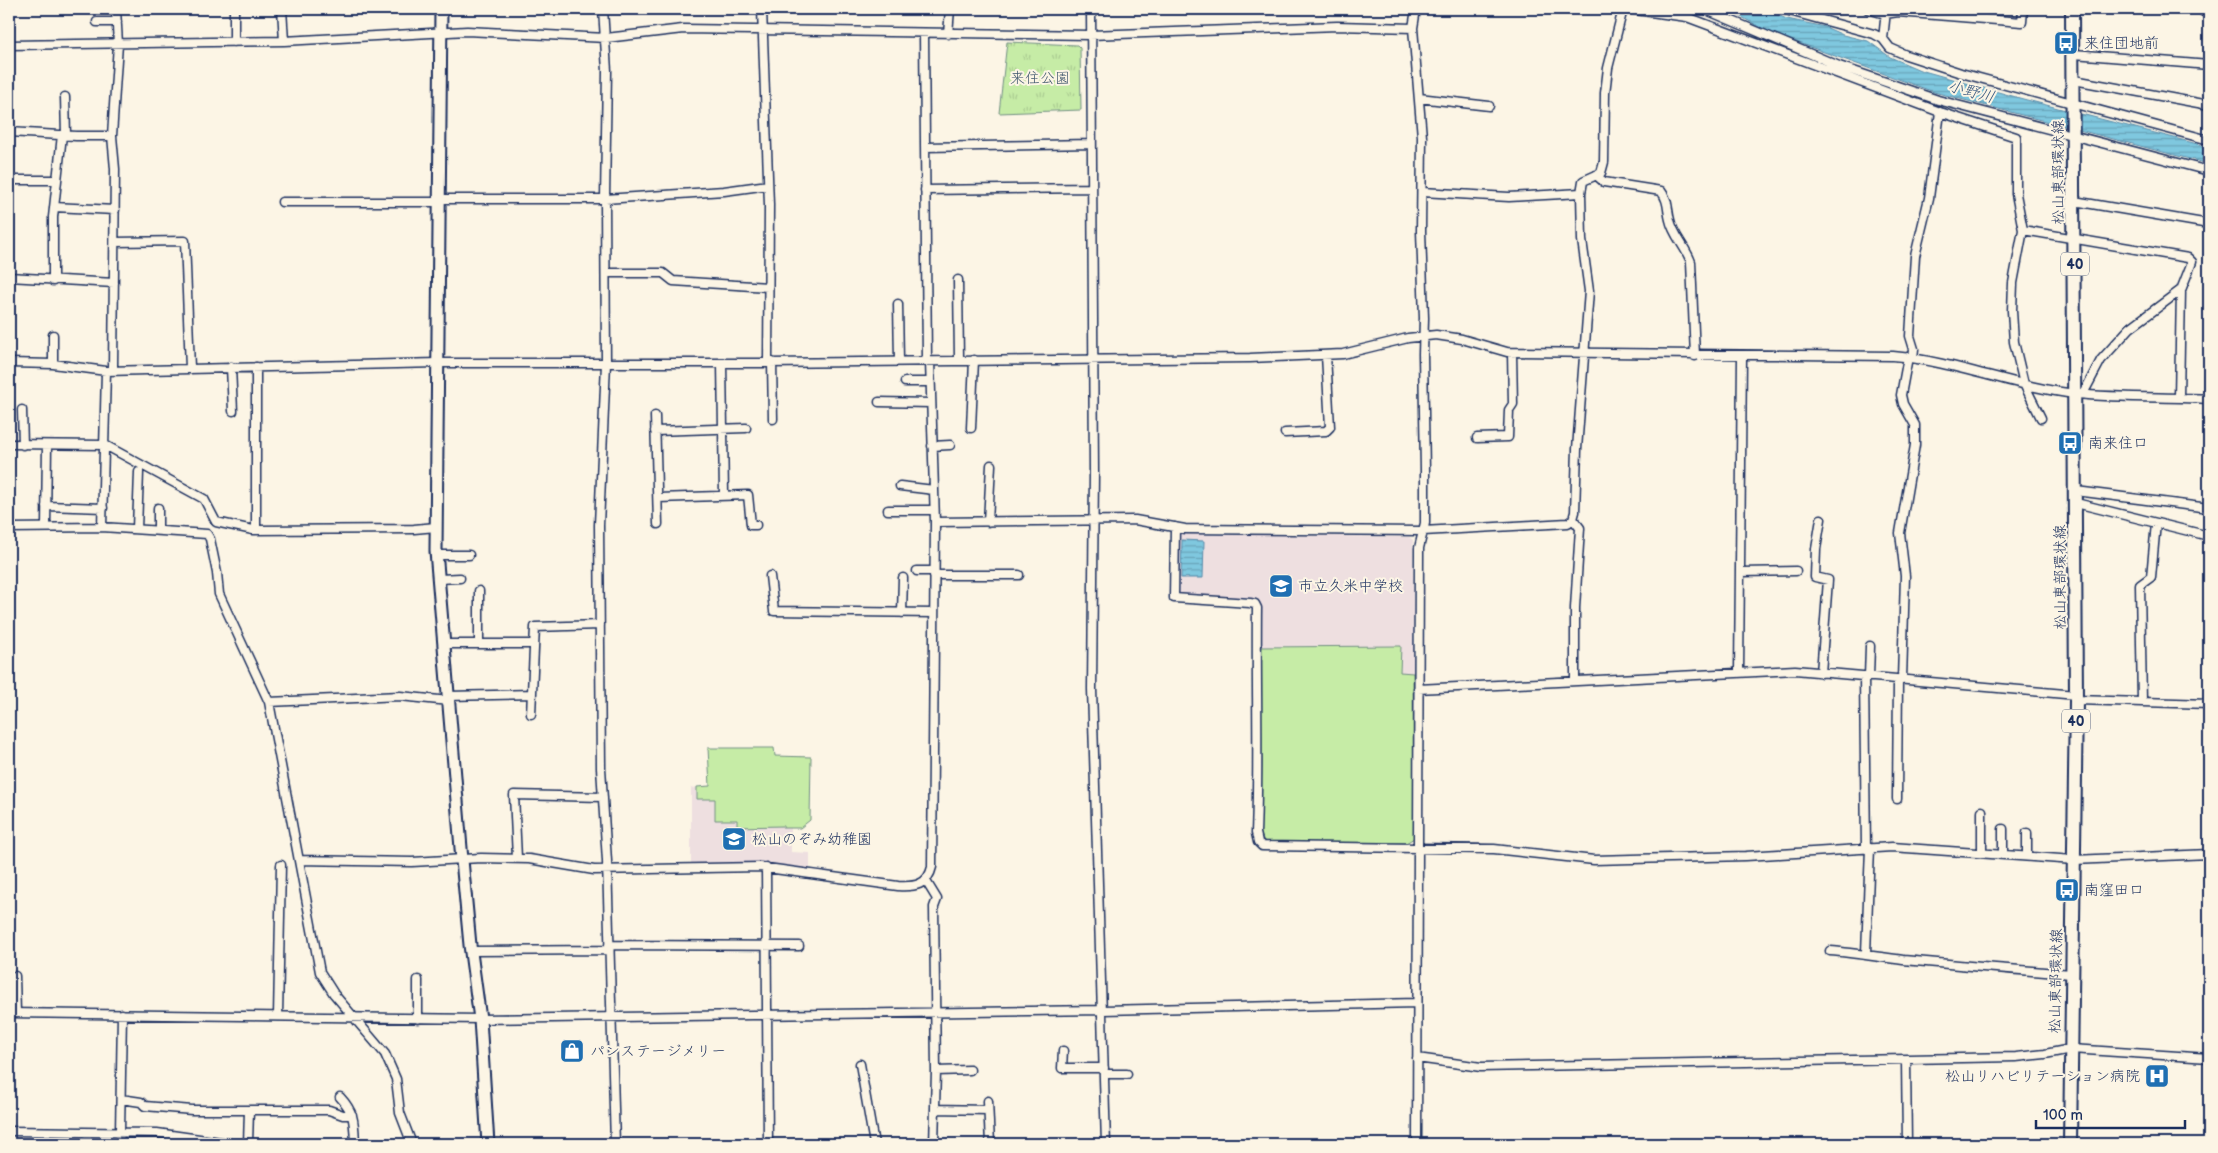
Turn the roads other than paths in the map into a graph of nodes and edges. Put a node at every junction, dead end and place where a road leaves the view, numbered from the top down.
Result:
1 (116, 9) edge
2 (234, 9) edge
3 (282, 9) edge
4 (442, 9) edge
5 (604, 9) edge
6 (762, 9) edge
7 (950, 9) edge
8 (1091, 9) edge
9 (1416, 9) edge
10 (1623, 9) edge
11 (1628, 9) edge
12 (1704, 9) edge
13 (1782, 9) edge
14 (1868, 9) edge
15 (2023, 9) edge
16 (2072, 9) edge
17 (2201, 9) edge
18 (1886, 11) edge
19 (2209, 13) edge
20 (97, 22) dead end
21 (117, 22) junction
22 (1413, 28) junction
23 (763, 30) junction
24 (441, 32) junction
25 (924, 34) junction
26 (948, 34) junction
27 (1090, 35) junction
28 (606, 38) junction
29 (1883, 39) junction
30 (284, 41) junction
31 (234, 42) junction
32 (118, 44) junction
33 (9, 45) edge
34 (2074, 54) junction
35 (2209, 65) edge
36 (2074, 80) junction
37 (65, 97) dead end
38 (1419, 98) junction
39 (2209, 104) edge
40 (1489, 106) dead end
41 (2074, 106) junction
42 (1940, 112) junction
43 (9, 132) edge
44 (64, 135) junction
45 (2074, 135) junction
46 (112, 136) junction
47 (2209, 140) edge
48 (1091, 144) junction
49 (925, 147) junction
50 (2209, 171) edge
51 (1596, 175) junction
52 (10, 180) edge
53 (57, 180) junction
54 (768, 185) junction
55 (1092, 188) junction
56 (925, 190) junction
57 (1422, 192) junction
58 (1581, 193) junction
59 (9, 198) edge
60 (605, 199) junction
61 (439, 200) junction
62 (2074, 201) junction
63 (282, 202) dead end
64 (54, 206) junction
65 (115, 210) junction
66 (2209, 224) edge
67 (2023, 230) junction
68 (2075, 238) junction
69 (115, 242) junction
70 (606, 274) junction
71 (9, 277) edge
72 (958, 280) dead end
73 (53, 281) junction
74 (114, 284) junction
75 (768, 287) junction
76 (2181, 290) junction
77 (898, 304) dead end
78 (53, 335) dead end
79 (1423, 336) junction
80 (1512, 353) junction
81 (1584, 354) junction
82 (1326, 355) junction
83 (1695, 356) junction
84 (1742, 356) junction
85 (1911, 357) junction
86 (1093, 358) junction
87 (959, 360) junction
88 (974, 360) junction
89 (900, 361) junction
90 (928, 361) junction
91 (9, 363) edge
92 (722, 363) junction
93 (770, 363) junction
94 (53, 364) junction
95 (438, 364) junction
96 (606, 364) junction
97 (231, 367) junction
98 (256, 367) junction
99 (190, 368) junction
100 (110, 370) junction
101 (905, 382) dead end
102 (930, 382) junction
103 (2024, 384) junction
104 (2079, 394) junction
105 (2178, 397) junction
106 (2209, 398) edge
107 (879, 402) dead end
108 (931, 403) junction
109 (22, 410) dead end
110 (233, 412) dead end
111 (655, 416) dead end
112 (2041, 418) dead end
113 (773, 419) dead end
114 (746, 428) dead end
115 (971, 428) dead end
116 (723, 429) junction
117 (655, 431) junction
118 (1285, 433) dead end
119 (1477, 438) dead end
120 (9, 444) edge
121 (23, 444) junction
122 (47, 445) junction
123 (105, 445) junction
124 (950, 445) dead end
125 (932, 446) junction
126 (990, 465) dead end
127 (139, 472) dead end
128 (900, 486) dead end
129 (934, 490) junction
130 (724, 495) junction
131 (2076, 497) junction
132 (658, 498) junction
133 (46, 506) junction
134 (103, 508) junction
135 (158, 508) dead end
136 (2209, 508) edge
137 (888, 510) dead end
138 (934, 510) junction
139 (1573, 519) junction
140 (1821, 519) dead end
141 (1093, 521) junction
142 (935, 522) junction
143 (988, 522) junction
144 (2156, 523) junction
145 (658, 524) dead end
146 (756, 525) dead end
147 (46, 527) junction
148 (102, 527) junction
149 (436, 527) junction
150 (1175, 527) junction
151 (9, 528) edge
152 (137, 529) junction
153 (158, 530) junction
154 (256, 530) junction
155 (1423, 531) junction
156 (2209, 536) edge
157 (437, 555) junction
158 (469, 555) dead end
159 (1796, 570) dead end
160 (918, 571) dead end
161 (1741, 572) junction
162 (934, 573) junction
163 (1019, 575) dead end
164 (770, 576) dead end
165 (460, 578) dead end
166 (903, 578) dead end
167 (439, 579) junction
168 (480, 591) dead end
169 (902, 613) junction
170 (934, 614) junction
171 (600, 625) junction
172 (444, 644) junction
173 (480, 644) junction
174 (534, 644) junction
175 (1870, 646) dead end
176 (1740, 673) junction
177 (1820, 673) junction
178 (1866, 677) junction
179 (1900, 680) junction
180 (1575, 681) junction
181 (1418, 689) junction
182 (532, 694) junction
183 (2076, 698) junction
184 (449, 699) junction
185 (269, 702) junction
186 (2142, 702) junction
187 (2209, 704) edge
188 (531, 714) dead end
189 (603, 797) junction
190 (1897, 799) dead end
191 (1982, 811) dead end
192 (2003, 829) dead end
193 (2027, 833) dead end
194 (1417, 847) junction
195 (1868, 848) junction
196 (1982, 853) junction
197 (2003, 854) junction
198 (2209, 854) edge
199 (2027, 856) junction
200 (517, 858) junction
201 (299, 860) junction
202 (462, 860) junction
203 (2074, 860) junction
204 (281, 865) dead end
205 (766, 867) junction
206 (608, 870) junction
207 (926, 881) junction
208 (766, 946) junction
209 (799, 946) dead end
210 (609, 947) junction
211 (471, 951) junction
212 (1830, 951) dead end
213 (1866, 953) junction
214 (2072, 974) junction
215 (14, 976) dead end
216 (418, 980) dead end
217 (1417, 1002) junction
218 (1102, 1010) junction
219 (935, 1012) junction
220 (13, 1013) edge
221 (122, 1014) junction
222 (767, 1014) junction
223 (278, 1016) junction
224 (610, 1017) junction
225 (357, 1018) junction
226 (418, 1019) junction
227 (480, 1019) junction
228 (2071, 1049) junction
229 (1063, 1051) dead end
230 (1417, 1058) junction
231 (2209, 1058) edge
232 (1906, 1060) junction
233 (860, 1064) dead end
234 (970, 1070) dead end
235 (936, 1071) junction
236 (1104, 1071) junction
237 (1127, 1074) dead end
238 (340, 1097) dead end
239 (121, 1099) junction
240 (249, 1110) junction
241 (935, 1110) junction
242 (352, 1114) junction
243 (9, 1131) edge
244 (119, 1132) junction
245 (221, 1143) edge
246 (121, 1144) edge
247 (235, 1144) edge
248 (248, 1144) edge
249 (354, 1144) edge
250 (412, 1144) edge
251 (488, 1144) edge
252 (615, 1144) edge
253 (768, 1144) edge
254 (874, 1144) edge
255 (934, 1144) edge
256 (990, 1144) edge
257 (1106, 1144) edge
258 (1417, 1144) edge
259 (1907, 1144) edge
260 (2070, 1144) edge

1 - 21 street
2 - 31 street
3 - 30 street
4 - 24 street
5 - 28 street
6 - 23 street
7 - 26 street
8 - 27 street
9 - 22 street
10 - 51 street
11 - 42 street
12 - 45 street
13 - 29 street
14 - 18 street
15 - 18 street
16 - 34 main road, 松山東部環状線 / 40
17 - 19 street
18 - 29 street
20 - 21 street
21 - 32 street
22 - 27 street
22 - 38 street
23 - 25 street
23 - 28 street
23 - 54 street
24 - 28 street
24 - 30 street
24 - 61 street
25 - 26 street
25 - 49 street
26 - 27 street
27 - 48 street
28 - 60 street
29 - 41 street
30 - 31 street
31 - 32 street
32 - 33 street
32 - 46 street
34 - 35 street
34 - 36 main road, 松山東部環状線 / 40
36 - 39 street
36 - 41 main road, 松山東部環状線 / 40
37 - 44 street
38 - 40 street
38 - 57 street
41 - 45 main road, 松山東部環状線 / 40
41 - 47 street
42 - 67 street
42 - 85 street
43 - 44 street
44 - 46 street
44 - 53 street
45 - 50 street
45 - 62 main road, 松山東部環状線 / 40
46 - 65 street
48 - 49 street
48 - 55 street
49 - 56 street
51 - 58 street
51 - 83 street
52 - 53 street
52 - 59 street
53 - 64 street
54 - 60 street
54 - 75 street
55 - 56 street
55 - 86 street
56 - 90 street
57 - 58 street
57 - 79 street
58 - 81 street
60 - 61 street
60 - 70 street
61 - 63 street
61 - 95 street
62 - 66 street
62 - 68 main road, 松山東部環状線 / 40
64 - 65 street
64 - 73 street
65 - 69 street
67 - 68 street
67 - 103 street
68 - 76 street
68 - 104 main road, 松山東部環状線 / 40
69 - 74 street
69 - 99 street
70 - 75 street
70 - 96 street
71 - 73 street
72 - 87 street
73 - 74 street
74 - 100 street
75 - 93 street
76 - 104 street
76 - 105 street
77 - 89 street
78 - 94 street
79 - 80 street
79 - 82 street
79 - 155 street
80 - 81 street
80 - 119 street
81 - 83 street
81 - 139 street
82 - 86 street
82 - 118 street
83 - 84 street
84 - 85 street
84 - 161 street
85 - 103 street
85 - 179 street
86 - 88 street
86 - 141 street
87 - 88 street
87 - 90 street
88 - 115 street
89 - 90 street
89 - 93 street
90 - 102 street
91 - 94 street
92 - 93 street
92 - 96 street
92 - 116 street
93 - 113 street
94 - 100 street
95 - 96 street
95 - 98 street
95 - 149 street
96 - 171 street
97 - 98 street
97 - 99 street
97 - 110 street
98 - 154 street
99 - 100 street
100 - 123 street
101 - 102 street
102 - 108 street
103 - 104 street
103 - 112 street
104 - 105 street
104 - 131 main road, 松山東部環状線 / 40
105 - 106 street
107 - 108 street
108 - 125 street
109 - 121 street
111 - 117 street
114 - 116 street
116 - 117 street
116 - 130 street
117 - 132 street
120 - 121 street
121 - 122 street
122 - 123 street
122 - 133 street
123 - 134 street
123 - 154 street
124 - 125 street
125 - 129 street
126 - 143 street
127 - 152 street
128 - 129 street
129 - 138 street
130 - 132 street
130 - 146 street
131 - 136 street
131 - 144 street
131 - 183 main road, 松山東部環状線 / 40
132 - 145 street
133 - 134 street
133 - 147 street
134 - 148 street
135 - 153 street
137 - 138 street
138 - 142 street
139 - 155 street
139 - 180 street
140 - 177 street
141 - 143 street
141 - 150 street
141 - 218 street
142 - 143 street
142 - 162 street
144 - 156 street
144 - 186 street
147 - 148 street
147 - 151 street
148 - 152 street
149 - 154 street
149 - 157 street
150 - 155 street
150 - 194 street
152 - 153 street
153 - 185 street
155 - 181 street
157 - 158 street
157 - 167 street
159 - 161 street
160 - 162 street
161 - 176 street
162 - 163 street
162 - 170 street
164 - 169 street
165 - 167 street
166 - 169 street
167 - 172 street
168 - 173 street
169 - 170 street
170 - 207 street
171 - 174 street
171 - 189 street
172 - 173 street
172 - 184 street
173 - 174 street
174 - 182 street
175 - 178 street
176 - 177 street
176 - 180 street
177 - 178 street
178 - 179 street
178 - 195 street
179 - 183 street
179 - 190 street
180 - 181 street
181 - 194 street
182 - 184 street
182 - 188 street
183 - 186 street
183 - 203 main road, 松山東部環状線 / 40
184 - 185 street
184 - 202 street
185 - 201 street
186 - 187 street
189 - 200 street
189 - 206 street
191 - 196 street
192 - 197 street
193 - 199 street
194 - 195 street
194 - 217 street
195 - 196 street
195 - 213 street
196 - 197 street
197 - 199 street
198 - 203 street
199 - 203 street
200 - 202 street
200 - 206 street
201 - 202 street
201 - 225 street
202 - 211 street
203 - 214 main road, 松山東部環状線 / 40
204 - 223 street
205 - 206 street
205 - 207 street
205 - 208 street
206 - 210 street
207 - 219 street
208 - 209 street
208 - 210 street
208 - 222 street
210 - 211 street
210 - 224 street
211 - 227 street
212 - 213 street
213 - 214 street
214 - 228 main road, 松山東部環状線 / 40
215 - 220 street
216 - 226 street
217 - 218 street
217 - 230 street
218 - 219 street
218 - 236 street
219 - 222 street
219 - 235 street
220 - 221 street
221 - 223 street
221 - 239 street
222 - 224 street
222 - 253 street
223 - 225 street
224 - 227 street
224 - 252 street
225 - 226 street
225 - 250 street
226 - 227 street
227 - 251 street
228 - 231 street
228 - 232 street
228 - 260 main road, 松山東部環状線 / 40
229 - 236 street
230 - 232 street
230 - 258 street
232 - 259 street
233 - 254 street
234 - 235 street
235 - 241 street
236 - 237 street
236 - 257 street
238 - 242 street
239 - 240 street
239 - 244 street
240 - 242 street
240 - 248 street
241 - 255 street
241 - 256 street
242 - 249 street
243 - 244 street
244 - 245 street
244 - 246 street
245 - 247 street

